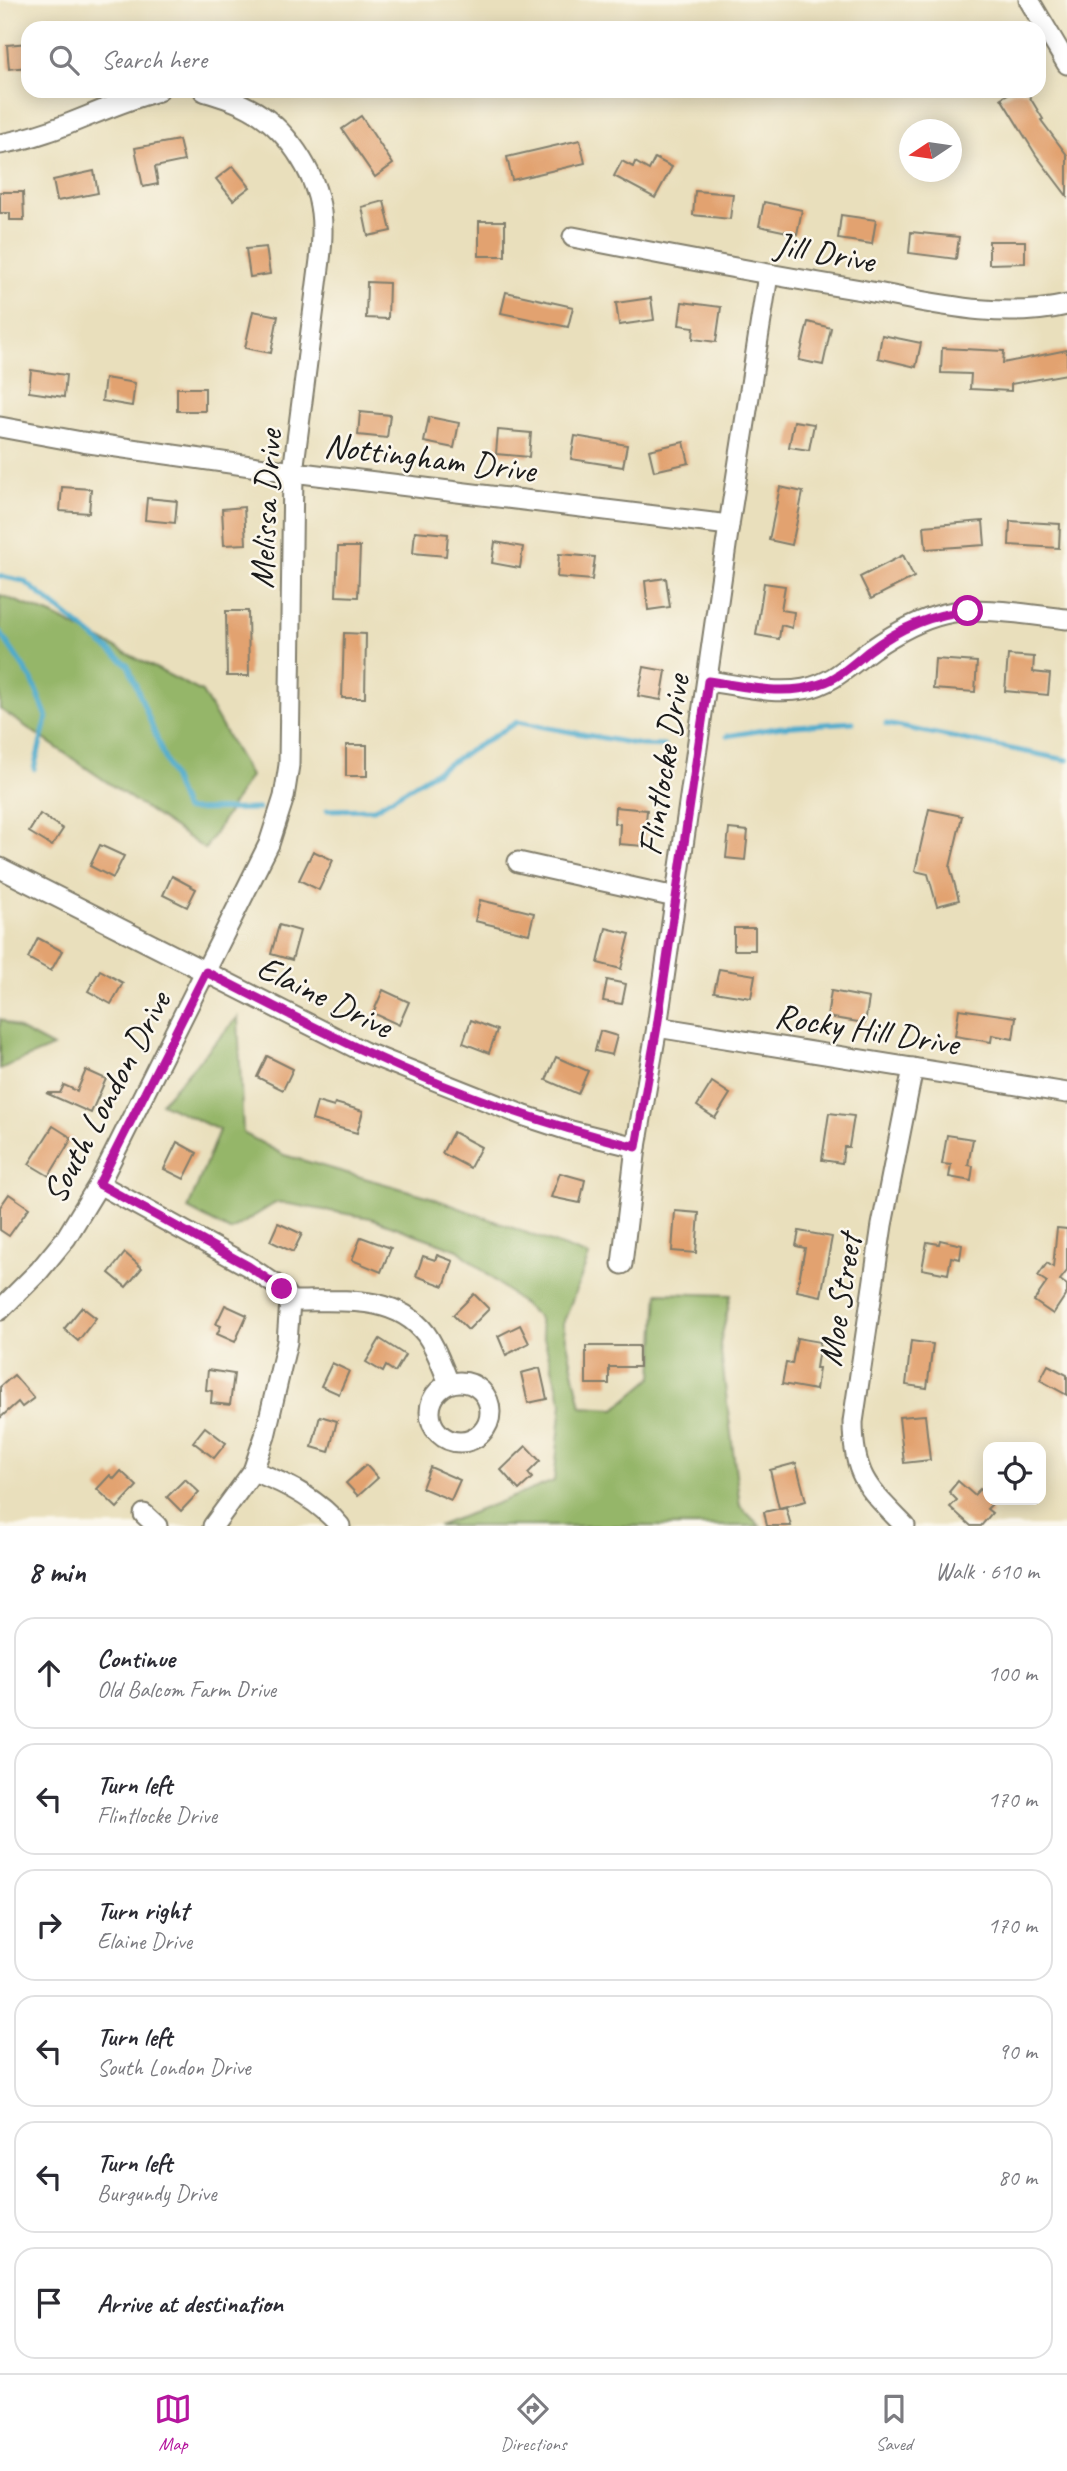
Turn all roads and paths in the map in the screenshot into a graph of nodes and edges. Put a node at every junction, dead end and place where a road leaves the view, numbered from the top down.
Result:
1 (1029, 0) edge
2 (1041, 21) edge
3 (1046, 29) edge
4 (1067, 64) edge
5 (134, 98) edge
6 (222, 98) edge
7 (0, 144) edge
8 (573, 237) dead end
9 (768, 275) junction
10 (1067, 304) edge
11 (0, 427) edge
12 (293, 472) junction
13 (729, 526) junction
14 (1067, 619) edge
15 (708, 681) junction
16 (518, 862) dead end
17 (0, 868) edge
18 (675, 897) junction
19 (206, 972) junction
20 (657, 1027) junction
21 (914, 1068) junction
22 (1067, 1093) edge
23 (636, 1147) junction
24 (99, 1184) junction
25 (622, 1264) dead end
26 (290, 1301) junction
27 (0, 1310) edge
28 (449, 1383) dead end
29 (253, 1471) junction
30 (213, 1526) edge
31 (340, 1526) edge
32 (905, 1526) edge

1 - 2 street
3 - 4 street
5 - 7 street
6 - 12 street, Melissa Drive
8 - 9 street, Jill Drive
9 - 10 street, Jill Drive
9 - 13 street, Flintlocke Drive
11 - 12 street, Nottingham Drive
12 - 13 street, Nottingham Drive
12 - 19 street, Melissa Drive
13 - 15 street, Flintlocke Drive
14 - 15 street
15 - 18 street, Flintlocke Drive
16 - 18 street
17 - 19 street, Elaine Drive
18 - 20 street, Flintlocke Drive
19 - 23 street, Elaine Drive
19 - 24 street, South London Drive
20 - 21 street, Rocky Hill Drive
20 - 23 street, Flintlocke Drive
21 - 22 street, Rocky Hill Drive
21 - 32 street, Moe Street
23 - 25 street, Flintlocke Drive
24 - 26 street
24 - 27 street, South London Drive
26 - 28 street
26 - 29 street
29 - 30 street
29 - 31 street

